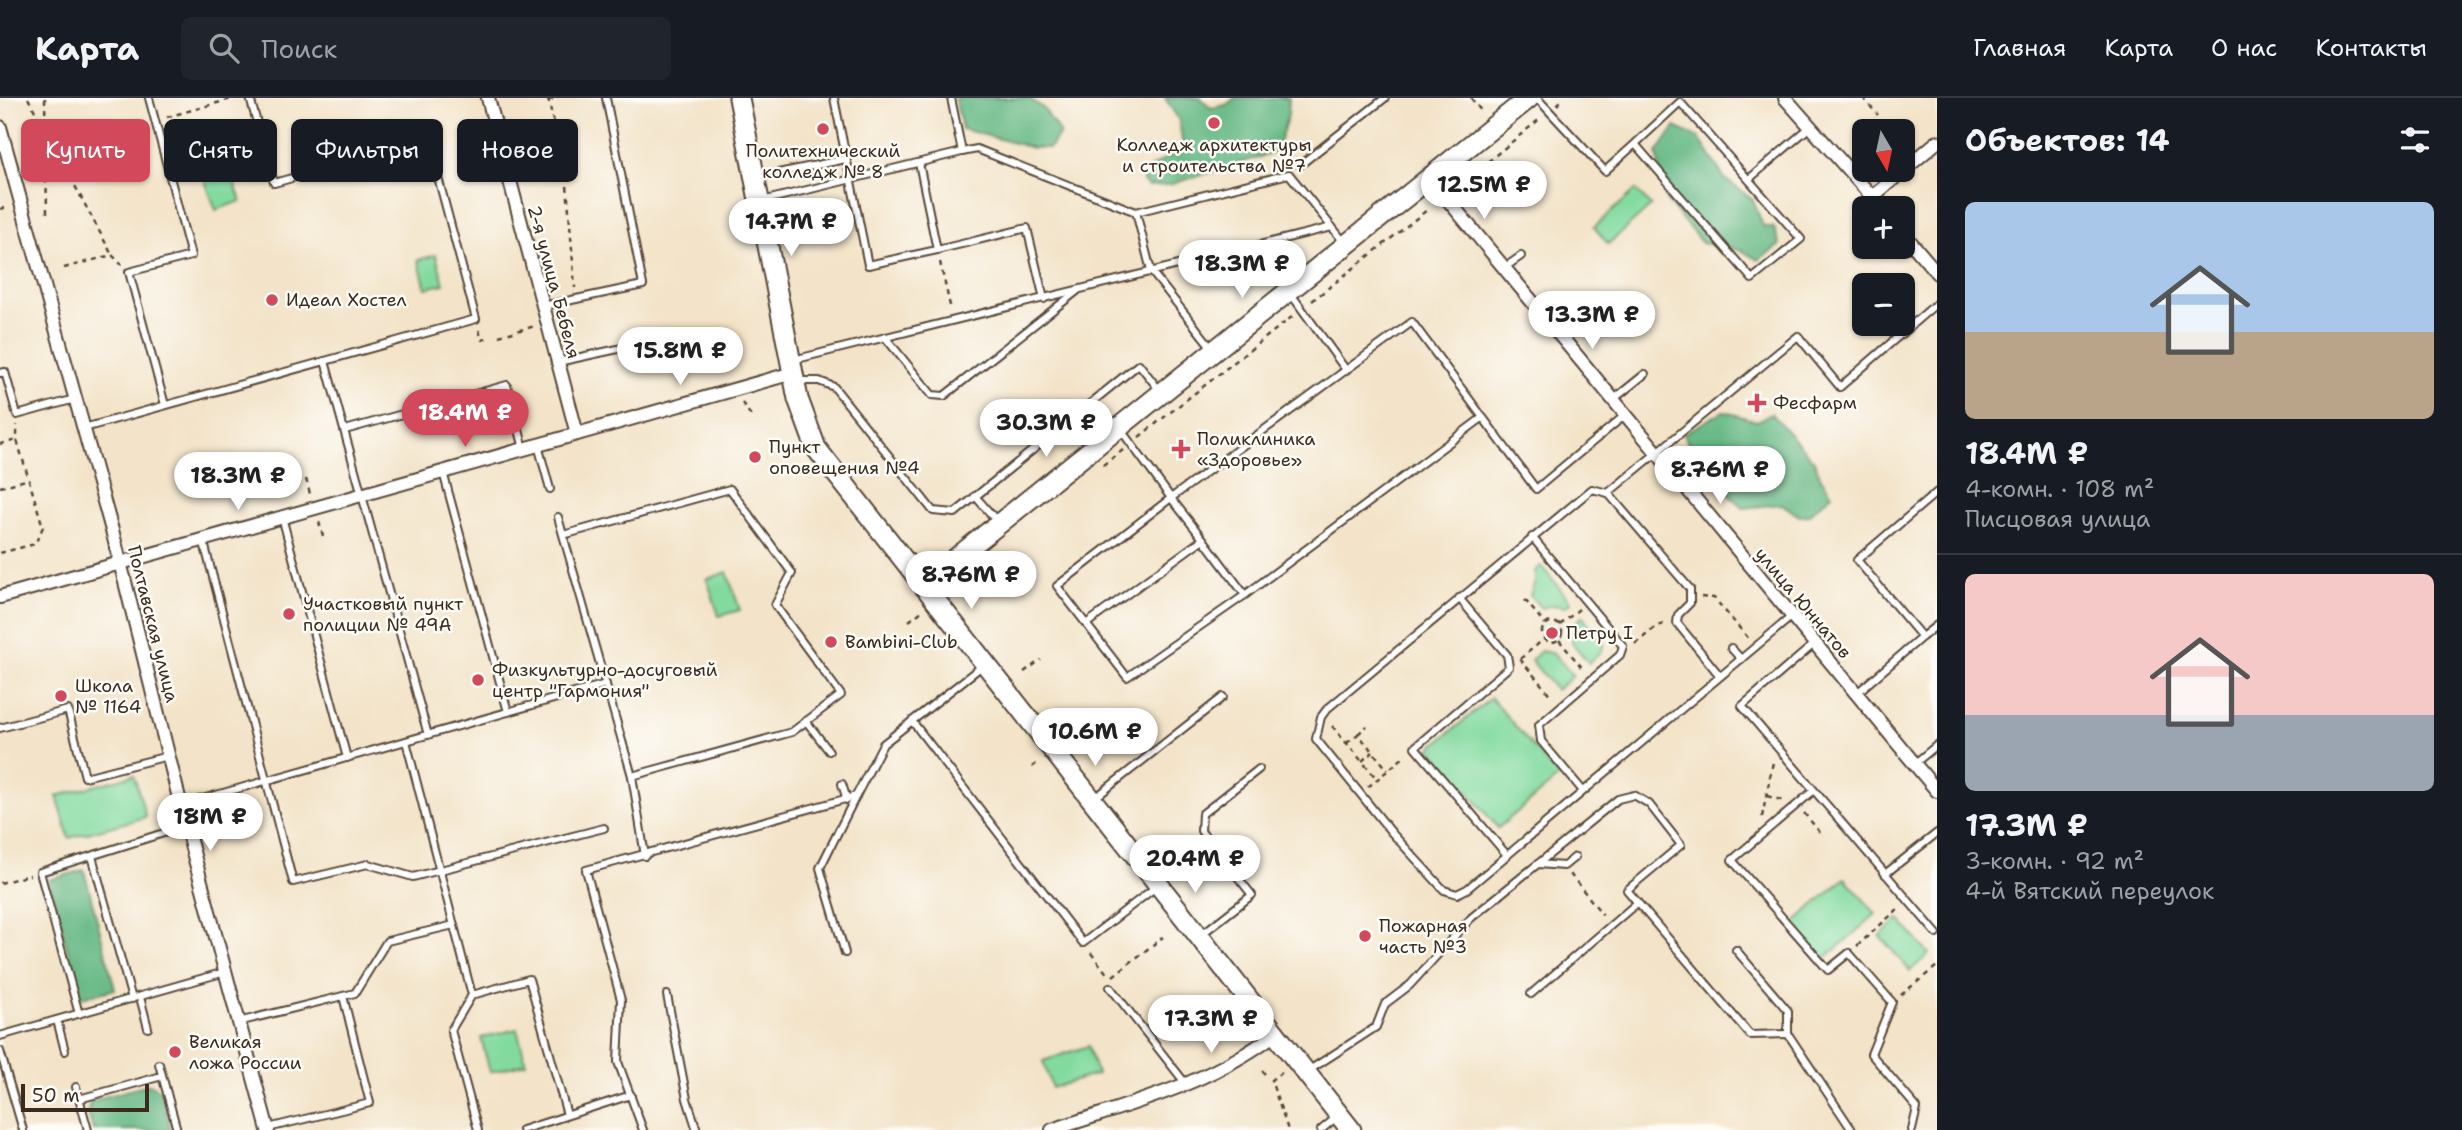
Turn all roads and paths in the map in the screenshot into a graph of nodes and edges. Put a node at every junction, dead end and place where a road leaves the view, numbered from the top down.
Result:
1 (28, 98) edge
2 (45, 98) edge
3 (149, 98) edge
4 (235, 98) edge
5 (250, 98) edge
6 (488, 98) edge
7 (558, 98) edge
8 (606, 98) edge
9 (739, 98) edge
10 (834, 98) edge
11 (951, 98) edge
12 (1385, 98) edge
13 (1471, 98) edge
14 (1529, 98) edge
15 (1537, 98) edge
16 (1564, 98) edge
17 (1785, 98) edge
18 (1863, 98) edge
19 (548, 99) edge
20 (1549, 111) junction
21 (1483, 113) dead end
22 (1878, 115) dead end
23 (39, 119) edge
24 (46, 119) edge
25 (256, 119) edge
26 (155, 121) junction
27 (0, 127) edge
28 (1810, 127) junction
29 (1937, 142) edge
30 (1635, 144) junction
31 (962, 152) junction
32 (164, 155) edge
33 (846, 159) junction
34 (919, 163) junction
35 (1300, 165) dead end
36 (755, 177) junction
37 (1429, 177) junction
38 (1749, 179) junction
39 (851, 180) junction
40 (47, 182) edge
41 (73, 182) edge
42 (171, 182) edge
43 (274, 182) edge
44 (1457, 187) dead end
45 (1871, 196) edge
46 (1873, 196) edge
47 (760, 201) junction
48 (1427, 210) dead end
49 (1136, 212) junction
50 (47, 213) dead end
51 (1332, 227) junction
52 (1345, 244) junction
53 (1915, 247) edge
54 (937, 250) junction
55 (112, 255) junction
56 (1521, 256) dead end
57 (64, 268) dead end
58 (1503, 270) junction
59 (1151, 271) junction
60 (129, 272) junction
61 (1937, 273) edge
62 (1079, 290) junction
63 (1288, 290) junction
64 (576, 299) junction
65 (1044, 299) junction
66 (1937, 303) edge
67 (542, 306) junction
68 (1302, 309) junction
69 (476, 318) junction
70 (953, 320) junction
71 (535, 326) dead end
72 (499, 336) dead end
73 (678, 336) dead end
74 (885, 337) junction
75 (488, 338) dead end
76 (1213, 349) junction
77 (325, 361) junction
78 (558, 362) junction
79 (1346, 370) junction
80 (793, 371) junction
81 (0, 373) edge
82 (1645, 374) dead end
83 (1161, 392) junction
84 (738, 398) dead end
85 (75, 399) junction
86 (1612, 400) junction
87 (165, 405) junction
88 (16, 415) junction
89 (1624, 416) junction
90 (752, 417) dead end
91 (1482, 418) junction
92 (1118, 426) junction
93 (84, 428) junction
94 (345, 430) junction
95 (577, 434) junction
96 (17, 440) junction
97 (0, 444) edge
98 (1131, 444) junction
99 (538, 445) junction
100 (524, 449) junction
101 (1655, 453) junction
102 (1099, 468) dead end
103 (443, 472) junction
104 (29, 479) junction
105 (306, 480) dead end
106 (0, 487) edge
107 (550, 489) dead end
108 (1937, 492) edge
109 (1608, 493) junction
110 (363, 495) junction
111 (975, 496) junction
112 (311, 498) dead end
113 (1171, 498) junction
114 (282, 517) junction
115 (317, 517) dead end
116 (558, 517) dead end
117 (999, 523) junction
118 (563, 535) junction
119 (323, 536) dead end
120 (1532, 537) junction
121 (202, 539) junction
122 (1203, 539) junction
123 (0, 553) edge
124 (120, 563) junction
125 (924, 584) junction
126 (1245, 595) junction
127 (0, 597) edge
128 (1460, 598) junction
129 (1691, 599) junction
130 (1525, 600) dead end
131 (1587, 603) junction
132 (925, 609) dead end
133 (1791, 617) junction
134 (909, 621) dead end
135 (1677, 621) junction
136 (1086, 624) junction
137 (1545, 624) junction
138 (1560, 625) junction
139 (1937, 625) edge
140 (1922, 637) junction
141 (1544, 639) junction
142 (1559, 640) junction
143 (1814, 644) junction
144 (1756, 646) junction
145 (1731, 648) dead end
146 (1623, 649) junction
147 (1520, 659) junction
148 (1741, 659) junction
149 (1041, 660) dead end
150 (986, 663) junction
151 (1510, 663) junction
152 (1024, 672) dead end
153 (1720, 676) junction
154 (1591, 678) junction
155 (606, 684) junction
156 (1855, 694) junction
157 (1223, 697) dead end
158 (1559, 706) junction
159 (508, 712) junction
160 (1323, 715) junction
161 (806, 721) junction
162 (912, 722) junction
163 (1367, 726) dead end
164 (0, 728) edge
165 (1358, 734) junction
166 (428, 735) junction
167 (406, 741) junction
168 (1347, 743) junction
169 (1937, 745) edge
170 (1776, 747) junction
171 (829, 751) dead end
172 (1373, 752) junction
173 (168, 756) junction
174 (348, 758) junction
175 (1043, 759) dead end
176 (1401, 760) dead end
177 (1362, 761) junction
178 (1914, 764) junction
179 (1032, 767) dead end
180 (1259, 769) dead end
181 (1388, 770) junction
182 (632, 776) junction
183 (1377, 779) junction
184 (268, 780) junction
185 (842, 784) dead end
186 (1814, 790) junction
187 (1583, 791) junction
188 (1937, 791) edge
189 (1360, 794) junction
190 (856, 796) junction
191 (1094, 799) junction
192 (847, 800) junction
193 (180, 806) junction
194 (186, 826) junction
195 (604, 828) dead end
196 (1937, 833) edge
197 (1758, 837) junction
198 (1507, 855) junction
199 (92, 856) junction
200 (645, 856) junction
201 (1575, 857) dead end
202 (1538, 864) junction
203 (1564, 866) junction
204 (439, 870) junction
205 (40, 872) junction
206 (1885, 874) junction
207 (0, 883) edge
208 (1160, 884) junction
209 (1908, 900) junction
210 (1637, 903) junction
211 (454, 925) junction
212 (1611, 925) junction
213 (1937, 934) edge
214 (1200, 936) junction
215 (1163, 937) dead end
216 (1083, 943) junction
217 (1735, 950) dead end
218 (845, 953) dead end
219 (1849, 953) junction
220 (1937, 966) edge
221 (225, 972) junction
222 (1110, 987) dead end
223 (1531, 994) dead end
224 (472, 995) junction
225 (667, 995) dead end
226 (344, 996) junction
227 (140, 997) junction
228 (132, 999) junction
229 (1892, 1002) junction
230 (79, 1014) junction
231 (57, 1020) junction
232 (239, 1022) junction
233 (1227, 1024) dead end
234 (148, 1028) dead end
235 (1233, 1032) dead end
236 (1276, 1033) junction
237 (1788, 1034) junction
238 (0, 1036) edge
239 (0, 1051) edge
240 (65, 1051) dead end
241 (159, 1064) dead end
242 (1262, 1070) dead end
243 (1284, 1070) dead end
244 (3, 1072) edge
245 (1306, 1072) junction
246 (162, 1076) junction
247 (1266, 1076) dead end
248 (1186, 1084) junction
249 (76, 1087) dead end
250 (631, 1095) junction
251 (79, 1099) junction
252 (567, 1115) junction
253 (1345, 1123) edge
254 (268, 1129) edge
255 (1055, 1129) edge
256 (23, 1130) edge
257 (88, 1130) edge
258 (177, 1130) edge
259 (478, 1130) edge
260 (522, 1130) edge
261 (643, 1130) edge
262 (697, 1130) edge
263 (1288, 1130) edge
264 (1321, 1130) edge
265 (1852, 1130) edge
266 (1912, 1130) edge

1 - 23 path
2 - 24 path
3 - 26 lane
4 - 26 path
5 - 25 lane
6 - 67 street, 2-я улица Бебеля
7 - 19 path
8 - 64 lane
9 - 36 street
10 - 33 lane
11 - 31 lane
12 - 35 lane
13 - 21 path
14 - 37 street
15 - 20 lane
16 - 20 path
17 - 28 street
18 - 22 path
19 - 64 path
20 - 30 lane
20 - 44 path
26 - 32 lane
27 - 85 street, Полтавская улица
28 - 38 lane
28 - 45 street
29 - 46 street
30 - 38 lane
30 - 38 lane
31 - 34 lane
31 - 49 lane
33 - 36 lane
33 - 39 lane
34 - 39 lane
34 - 54 lane
36 - 47 street
37 - 52 street
37 - 58 street, улица Юннатов
39 - 47 lane
39 - 54 lane
40 - 50 path
41 - 55 path
42 - 60 lane
43 - 69 lane
47 - 80 street
48 - 68 path
49 - 51 lane
49 - 59 lane
51 - 52 lane
51 - 59 lane
52 - 63 street
53 - 61 street
54 - 65 lane
54 - 70 path
55 - 57 path
55 - 60 path
56 - 58 lane
58 - 86 street, улица Юннатов
59 - 62 lane
59 - 76 lane
60 - 87 lane
62 - 65 lane
62 - 74 lane
63 - 68 lane
63 - 76 street
64 - 67 lane
65 - 70 lane
66 - 101 lane
67 - 78 street, 2-я улица Бебеля
68 - 79 lane
68 - 98 path
69 - 75 path
69 - 77 lane
70 - 74 lane
71 - 72 path
73 - 78 lane
74 - 80 lane
76 - 83 street
77 - 87 lane
77 - 94 lane
78 - 95 street, 2-я улица Бебеля
79 - 91 lane
79 - 113 lane
80 - 95 street
80 - 111 lane
80 - 125 street
81 - 88 lane
82 - 86 lane
83 - 92 street
83 - 111 lane
84 - 90 path
85 - 88 lane
85 - 93 street, Полтавская улица
86 - 89 street, улица Юннатов
87 - 93 lane
88 - 96 path
89 - 91 lane
89 - 101 street, улица Юннатов
91 - 126 lane
92 - 98 lane
92 - 117 street
93 - 124 street, Полтавская улица
94 - 100 lane
94 - 110 lane
95 - 99 street
96 - 97 path
96 - 104 path
98 - 102 path
98 - 113 lane
99 - 100 street
99 - 107 lane
100 - 103 street
101 - 109 lane
101 - 133 street, улица Юннатов
103 - 110 street
103 - 159 lane
104 - 106 path
104 - 123 path
105 - 112 path
108 - 140 lane
109 - 120 lane
109 - 129 lane
110 - 114 street
110 - 166 lane
111 - 117 lane
113 - 122 lane
113 - 136 lane
114 - 121 street
114 - 174 lane
115 - 119 path
116 - 118 lane
117 - 125 street
118 - 155 lane
118 - 161 lane
120 - 128 lane
120 - 131 lane
121 - 124 street
121 - 184 lane
122 - 126 lane
122 - 136 lane
124 - 127 street
124 - 173 street, Полтавская улица
125 - 150 street
126 - 136 lane
128 - 151 lane
128 - 160 lane
129 - 135 lane
129 - 144 path
130 - 137 path
131 - 138 path
131 - 146 lane
132 - 134 path
133 - 143 street, улица Юннатов
133 - 144 lane
135 - 146 path
135 - 153 lane
137 - 138 path
137 - 141 path
138 - 142 path
139 - 140 lane
140 - 156 lane
141 - 142 path
141 - 147 path
142 - 154 path
143 - 156 street, улица Юннатов
143 - 170 lane
144 - 148 lane
145 - 148 lane
146 - 154 lane
147 - 151 path
147 - 158 path
148 - 153 lane
149 - 152 path
150 - 162 lane
150 - 191 street
151 - 198 lane
153 - 187 lane
154 - 158 lane
155 - 159 lane
155 - 182 lane
156 - 178 street, улица Юннатов
157 - 191 lane
158 - 187 lane
159 - 166 lane
160 - 168 path
160 - 189 lane
161 - 171 lane
161 - 182 lane
162 - 190 lane
162 - 216 lane
163 - 165 path
164 - 173 lane
165 - 168 path
165 - 172 path
166 - 167 lane
167 - 174 lane
167 - 204 lane
168 - 177 path
169 - 178 lane
170 - 186 lane
170 - 197 path
172 - 177 path
172 - 181 path
173 - 193 street, Полтавская улица
174 - 184 lane
175 - 179 path
176 - 181 path
177 - 183 path
178 - 188 street, улица Юннатов
180 - 214 lane
181 - 183 path
182 - 200 lane
183 - 189 path
184 - 193 lane
184 - 204 lane
185 - 192 lane
186 - 197 lane
186 - 206 lane
187 - 198 lane
189 - 198 lane
190 - 192 lane
190 - 218 lane
191 - 208 street
192 - 200 lane
193 - 194 street, Полтавская улица
194 - 199 lane
194 - 221 street, Полтавская улица
195 - 204 lane
196 - 206 lane
197 - 219 lane
199 - 205 lane
199 - 228 lane
200 - 250 lane
201 - 203 lane
202 - 203 lane
202 - 210 lane
202 - 245 lane
203 - 212 path
204 - 211 lane
205 - 207 path
205 - 230 lane
206 - 209 lane
208 - 214 street
208 - 216 lane
209 - 213 lane
209 - 219 path
210 - 212 lane
210 - 237 lane
211 - 224 lane
211 - 226 lane
212 - 223 lane
214 - 236 street
215 - 216 path
217 - 237 lane
219 - 229 lane
220 - 229 path
221 - 227 lane
221 - 232 street, Полтавская улица
222 - 248 lane
224 - 252 lane
224 - 259 lane
225 - 262 lane
226 - 232 lane
226 - 254 lane
227 - 228 lane
227 - 234 lane
228 - 230 lane
229 - 266 lane
230 - 231 lane
231 - 238 lane
231 - 240 lane
232 - 254 street, Полтавская улица
233 - 235 path
236 - 245 street
236 - 248 street
237 - 265 lane
239 - 244 lane
241 - 246 lane
242 - 247 path
243 - 263 path
244 - 256 lane
245 - 253 street
246 - 251 lane
246 - 258 lane
248 - 255 street
249 - 251 lane
250 - 252 lane
250 - 261 lane
251 - 257 lane
252 - 260 lane
253 - 264 lane

